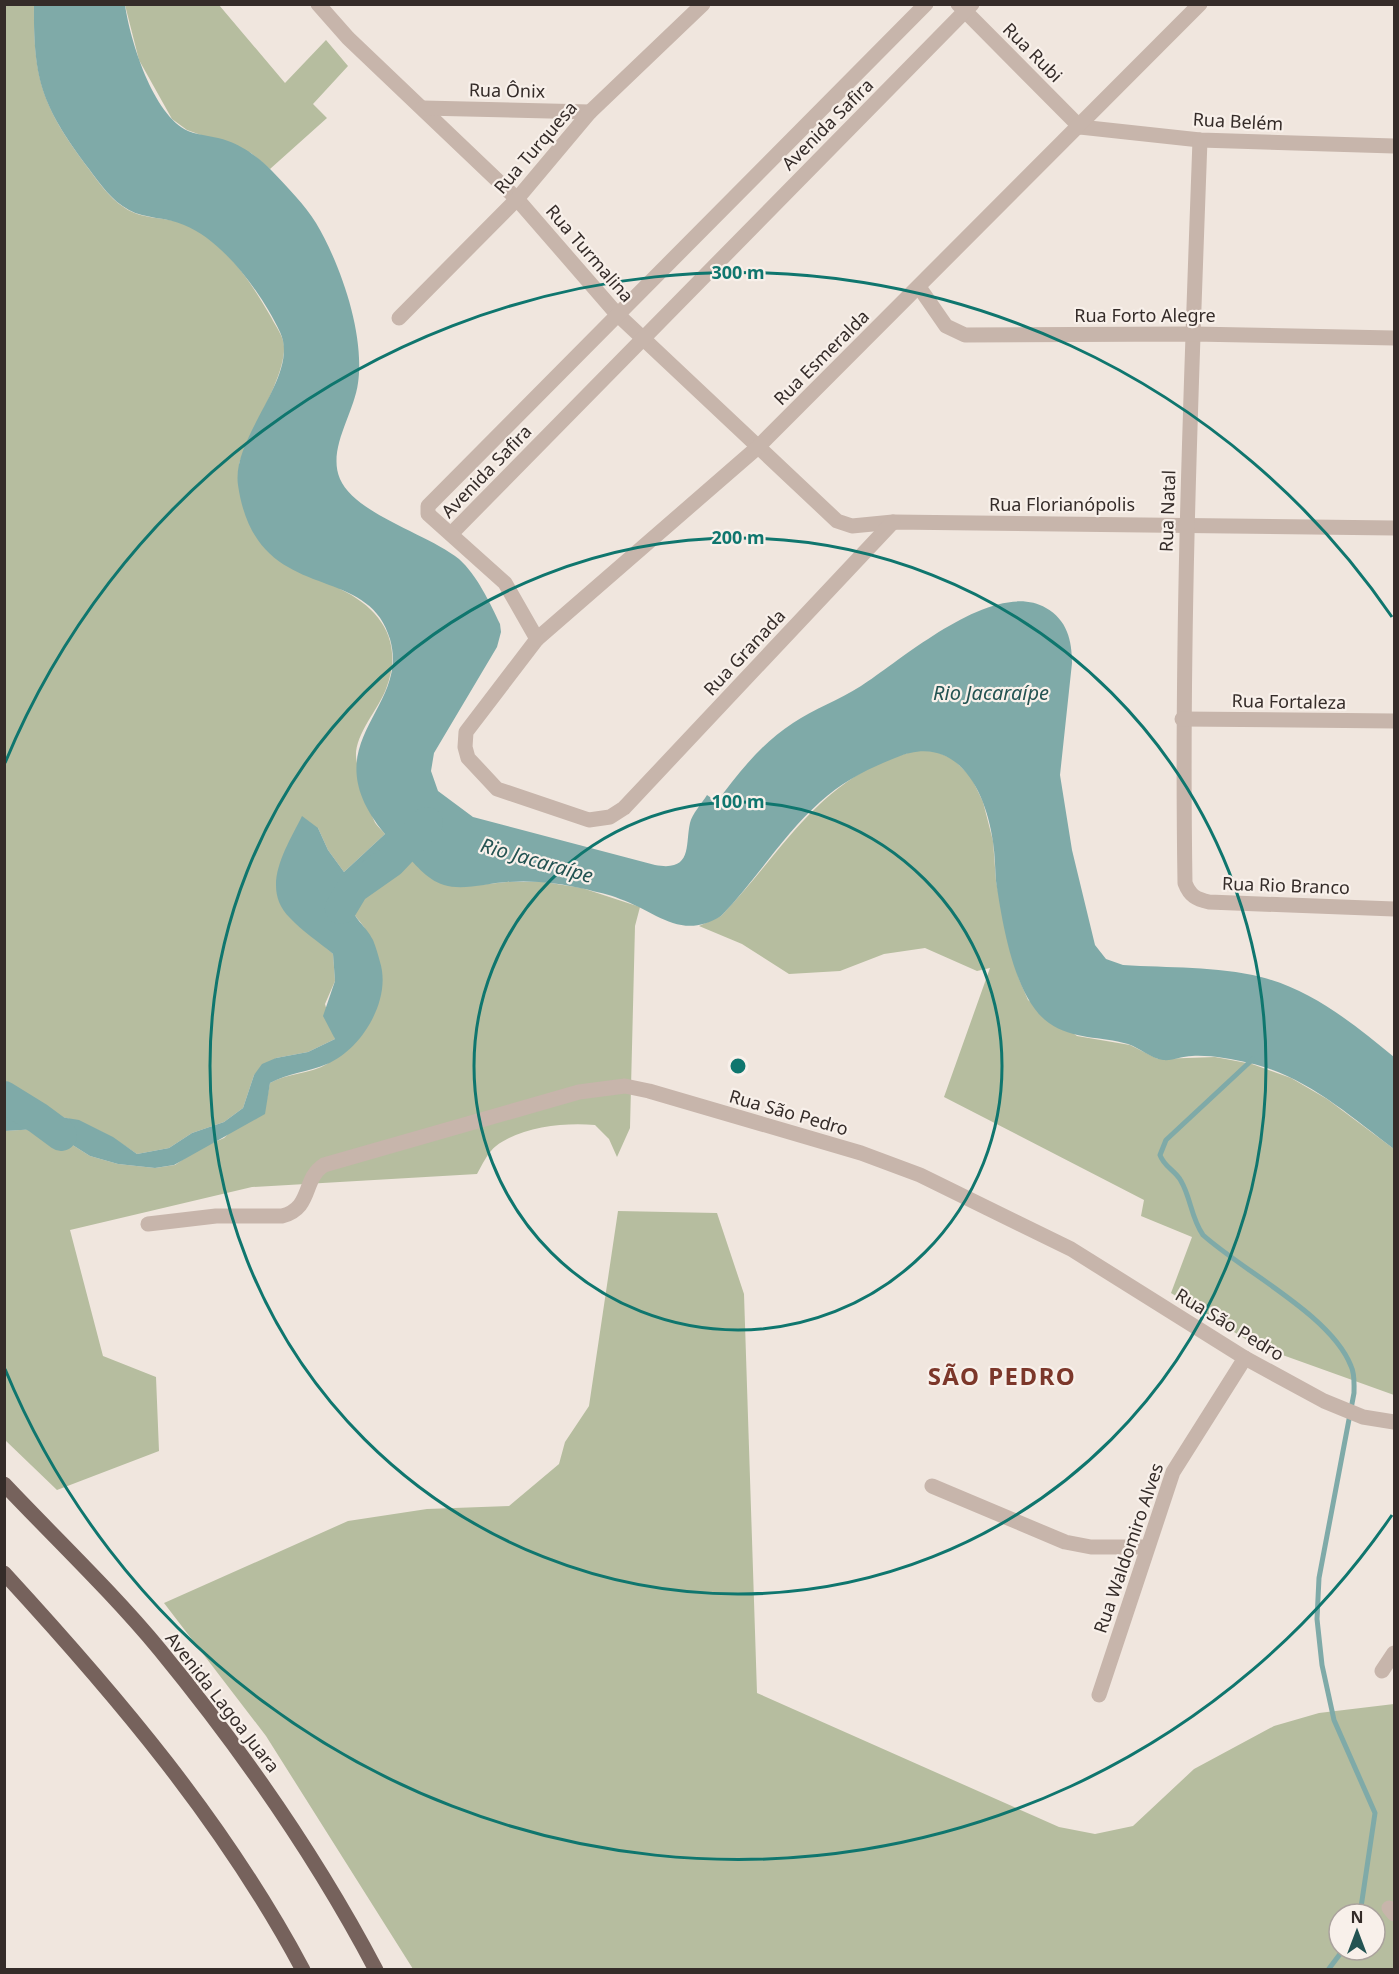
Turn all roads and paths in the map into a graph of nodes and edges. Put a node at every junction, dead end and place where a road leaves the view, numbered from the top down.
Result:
1 (318, 4) edge
2 (703, 4) edge
3 (926, 4) edge
4 (1200, 4) edge
5 (965, 7) edge
6 (423, 108) junction
7 (590, 112) junction
8 (1080, 127) junction
9 (1200, 140) junction
10 (1395, 146) edge
11 (517, 199) junction
12 (919, 287) junction
13 (616, 313) junction
14 (399, 318) dead end
15 (1193, 334) junction
16 (643, 338) junction
17 (1395, 338) edge
18 (758, 447) junction
19 (837, 521) joint
20 (893, 522) junction
21 (1186, 525) junction
22 (1395, 528) edge
23 (451, 534) junction
24 (537, 639) junction
25 (1182, 719) junction
26 (1395, 721) edge
27 (466, 732) joint
28 (1185, 883) joint
29 (1395, 909) edge
30 (148, 1224) dead end
31 (1245, 1358) junction
32 (1395, 1422) edge
33 (4, 1484) edge
34 (933, 1486) dead end
35 (1147, 1547) junction
36 (4, 1573) edge
37 (1395, 1653) edge
38 (1382, 1671) dead end
39 (1099, 1695) dead end
40 (303, 1970) edge
41 (376, 1970) edge

1 - 6 street, Rua Turmalina
2 - 7 street, Rua Turquesa
3 - 13 street, Avenida Safira
4 - 8 street, Rua Esmeralda
5 - 8 street, Rua Rubi
5 - 16 street, Avenida Safira
6 - 7 street, Rua Ônix
6 - 11 street, Rua Turmalina
7 - 11 street, Rua Turquesa
8 - 9 street, Rua Belém
8 - 12 street, Rua Esmeralda
9 - 10 street, Rua Belém
9 - 15 street, Rua Natal
11 - 13 street, Rua Turmalina
11 - 14 street, Rua Turquesa
12 - 15 street, Rua Forto Alegre
12 - 18 street, Rua Esmeralda
13 - 16 street, Rua Turmalina
13 - 23 street, Avenida Safira
15 - 17 street, Rua Forto Alegre
15 - 21 street, Rua Natal
16 - 18 street, Rua Turmalina
16 - 23 street, Avenida Safira
18 - 19 street, Rua Turmalina
18 - 24 street, Rua Esmeralda
19 - 20 street, Rua Florianópolis
20 - 21 street, Rua Florianópolis
20 - 27 street, Rua Granada
21 - 22 street, Rua Florianópolis
21 - 25 street, Rua Natal
23 - 24 street
24 - 27 street, Rua Esmeralda
25 - 26 street, Rua Fortaleza
25 - 28 street, Rua Natal
28 - 29 street, Rua Rio Branco
30 - 31 street, Rua São Pedro
31 - 32 street, Rua São Pedro
31 - 35 street, Rua Waldomiro Alves
33 - 41 main road, Avenida Lagoa Juara
34 - 35 street
35 - 39 street, Rua Waldomiro Alves
36 - 40 main road
37 - 38 street

